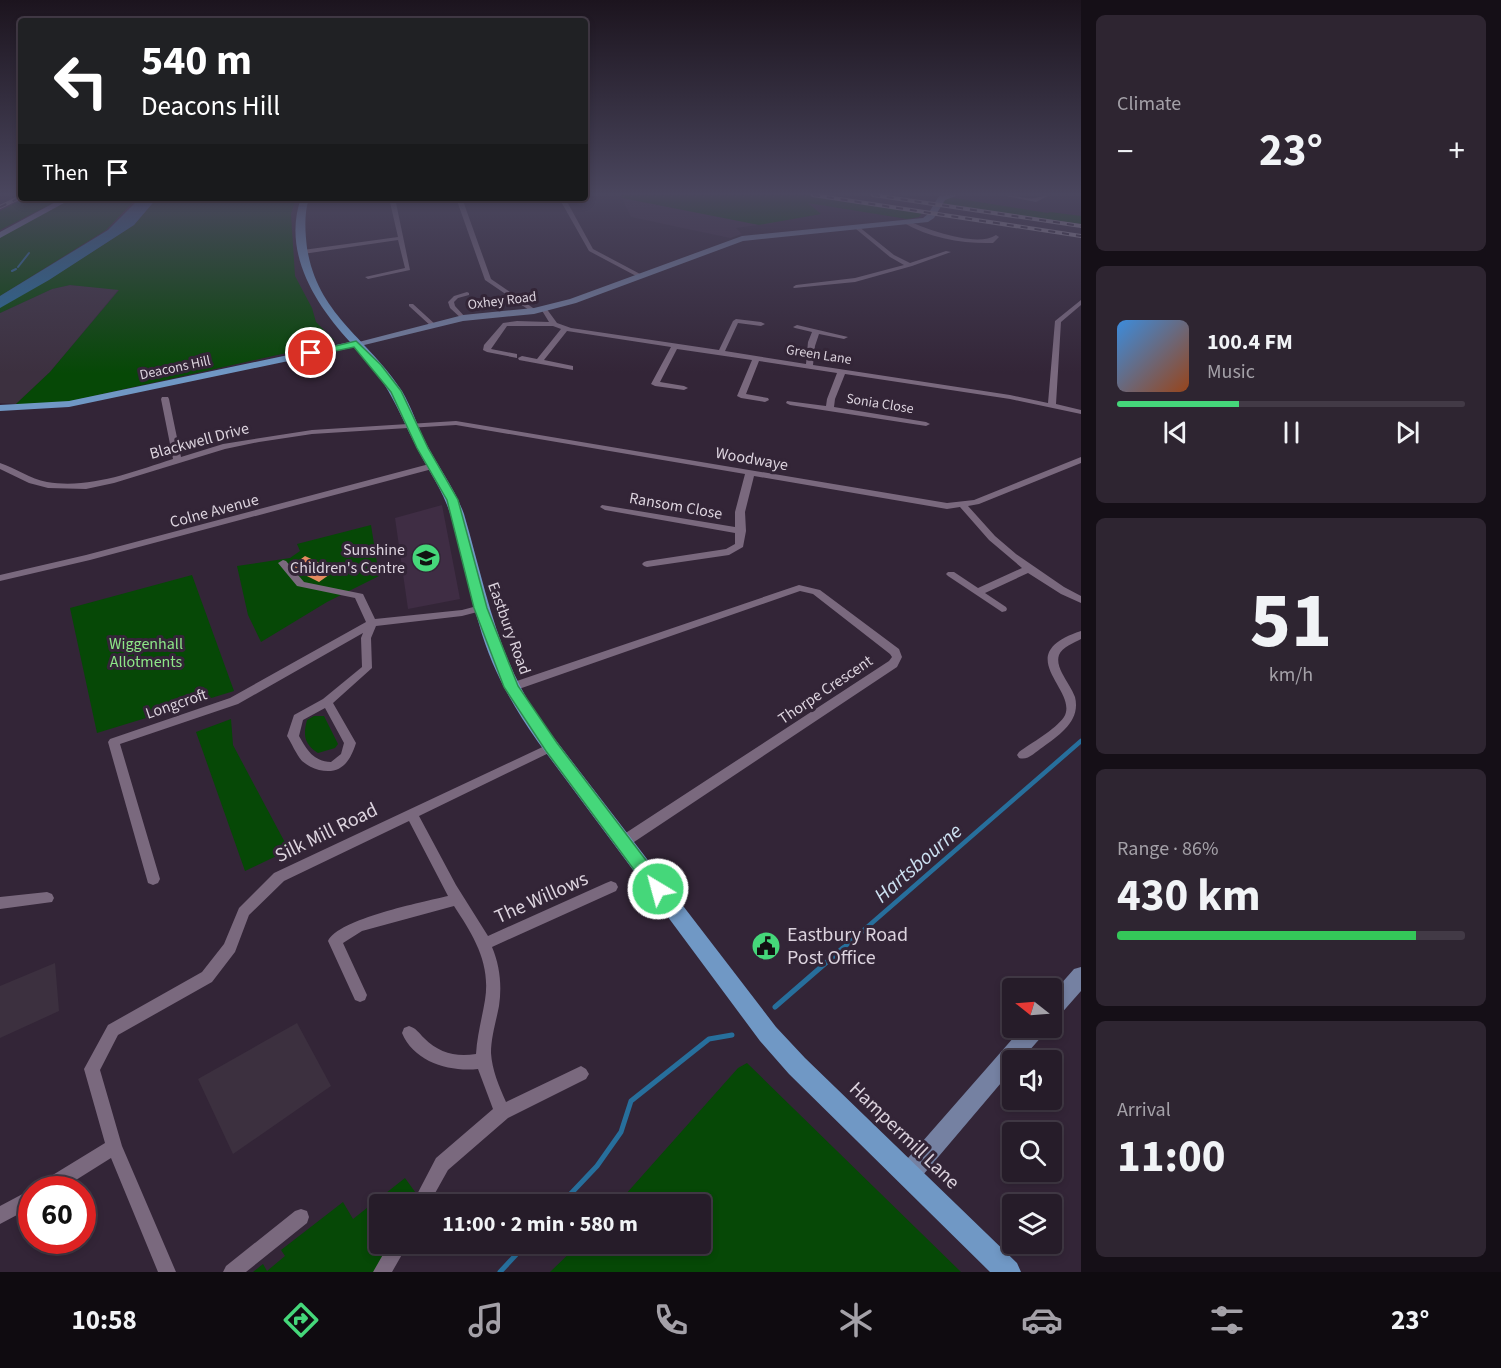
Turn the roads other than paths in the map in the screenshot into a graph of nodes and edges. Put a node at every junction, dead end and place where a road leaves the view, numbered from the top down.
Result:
1 (303, 254) edge
2 (405, 254) edge
3 (479, 254) edge
4 (599, 254) edge
5 (699, 254) edge
6 (890, 254) edge
7 (941, 254) edge
8 (910, 265) junction
9 (640, 276) junction
10 (368, 277) dead end
11 (796, 287) dead end
12 (467, 294) dead end
13 (1081, 302) edge
14 (411, 305) dead end
15 (544, 309) junction
16 (534, 311) junction
17 (464, 318) junction
18 (554, 324) junction
19 (761, 324) dead end
20 (434, 326) junction
21 (797, 327) dead end
22 (565, 329) junction
23 (816, 332) junction
24 (844, 337) dead end
25 (356, 344) junction
26 (675, 346) junction
27 (721, 353) junction
28 (757, 358) junction
29 (540, 360) junction
30 (809, 366) junction
31 (570, 368) dead end
32 (842, 371) junction
33 (684, 388) dead end
34 (165, 399) dead end
35 (765, 400) dead end
36 (790, 403) dead end
37 (1052, 405) junction
38 (0, 408) edge
39 (830, 409) junction
40 (1081, 412) edge
41 (411, 424) junction
42 (926, 424) dead end
43 (177, 459) junction
44 (1081, 460) edge
45 (0, 466) edge
46 (434, 466) junction
47 (750, 472) junction
48 (963, 505) junction
49 (605, 507) dead end
50 (741, 531) junction
51 (283, 563) dead end
52 (647, 564) dead end
53 (1028, 569) junction
54 (951, 574) dead end
55 (0, 578) edge
56 (978, 592) junction
57 (1081, 600) edge
58 (481, 608) junction
59 (1002, 609) dead end
60 (372, 623) junction
61 (1081, 634) edge
62 (512, 687) junction
63 (327, 702) junction
64 (552, 747) junction
65 (1023, 755) dead end
66 (412, 814) junction
67 (623, 842) junction
68 (153, 879) dead end
69 (611, 887) dead end
70 (47, 898) dead end
71 (457, 899) junction
72 (0, 903) edge
73 (486, 943) junction
74 (1081, 976) edge
75 (360, 995) dead end
76 (1062, 998) edge
77 (409, 1032) dead end
78 (768, 1034) joint
79 (1026, 1038) edge
80 (484, 1061) junction
81 (581, 1074) dead end
82 (502, 1112) junction
83 (114, 1147) junction
84 (909, 1174) junction
85 (67, 1176) edge
86 (426, 1194) edge
87 (18, 1205) edge
88 (0, 1216) edge
89 (301, 1217) dead end
90 (393, 1254) edge
91 (167, 1272) edge
92 (232, 1272) edge
93 (382, 1272) edge
94 (1008, 1272) edge

1 - 25 main road, Eastbury Road
2 - 10 street
3 - 16 street
4 - 9 street
5 - 9 street, Oxhey Road
6 - 8 street
7 - 8 street
8 - 11 street
9 - 15 street, Oxhey Road
12 - 17 street
13 - 37 street
14 - 20 street
15 - 16 street, Oxhey Road
15 - 18 street
16 - 17 street, Oxhey Road
17 - 20 street, Oxhey Road
18 - 22 street, Green Lane
18 - 29 street, Green Lane
19 - 27 street
20 - 25 street, Oxhey Road
21 - 23 street
22 - 26 street, Green Lane
22 - 29 street
23 - 24 street
23 - 30 street
25 - 38 main road, Deacons Hill
25 - 41 main road, Eastbury Road
26 - 27 street, Green Lane
26 - 33 street
27 - 28 street, Green Lane
28 - 30 street, Green Lane
28 - 35 street
29 - 31 street
30 - 32 street, Green Lane
32 - 37 street, Green Lane
32 - 39 street, Sonia Close
34 - 43 street
36 - 39 street, Sonia Close
37 - 40 street, Green Lane
39 - 42 street, Sonia Close
41 - 43 street, Blackwell Drive
41 - 46 main road, Eastbury Road
41 - 47 street, Woodwaye
43 - 45 street, Blackwell Drive
44 - 48 street, Woodwaye
46 - 55 street, Colne Avenue
46 - 58 main road, Eastbury Road
47 - 48 street, Woodwaye
47 - 50 street, Ransom Close
48 - 53 street
49 - 50 street, Ransom Close
50 - 52 street, Ransom Close
51 - 60 street
53 - 56 street
53 - 57 street
54 - 56 street
56 - 59 street
58 - 60 street, Longcroft
58 - 62 main road, Eastbury Road
60 - 63 street
60 - 68 street, Longcroft
61 - 65 street
62 - 64 main road, Eastbury Road
62 - 67 street, Thorpe Crescent
63 - 63 street
64 - 66 street, Silk Mill Road
64 - 67 main road, Eastbury Road
66 - 71 street
66 - 83 street, Silk Mill Road
67 - 78 main road, Eastbury Road
69 - 73 street, The Willows
70 - 72 street
71 - 73 street
71 - 75 street
73 - 80 street
74 - 76 street
77 - 80 street
78 - 84 main road, Hampermill Lane
79 - 84 street
80 - 82 street
81 - 82 street
82 - 86 street
83 - 85 street
83 - 91 street, Silk Mill Road
84 - 94 main road, Hampermill Lane
87 - 88 street
89 - 92 street
90 - 93 street

